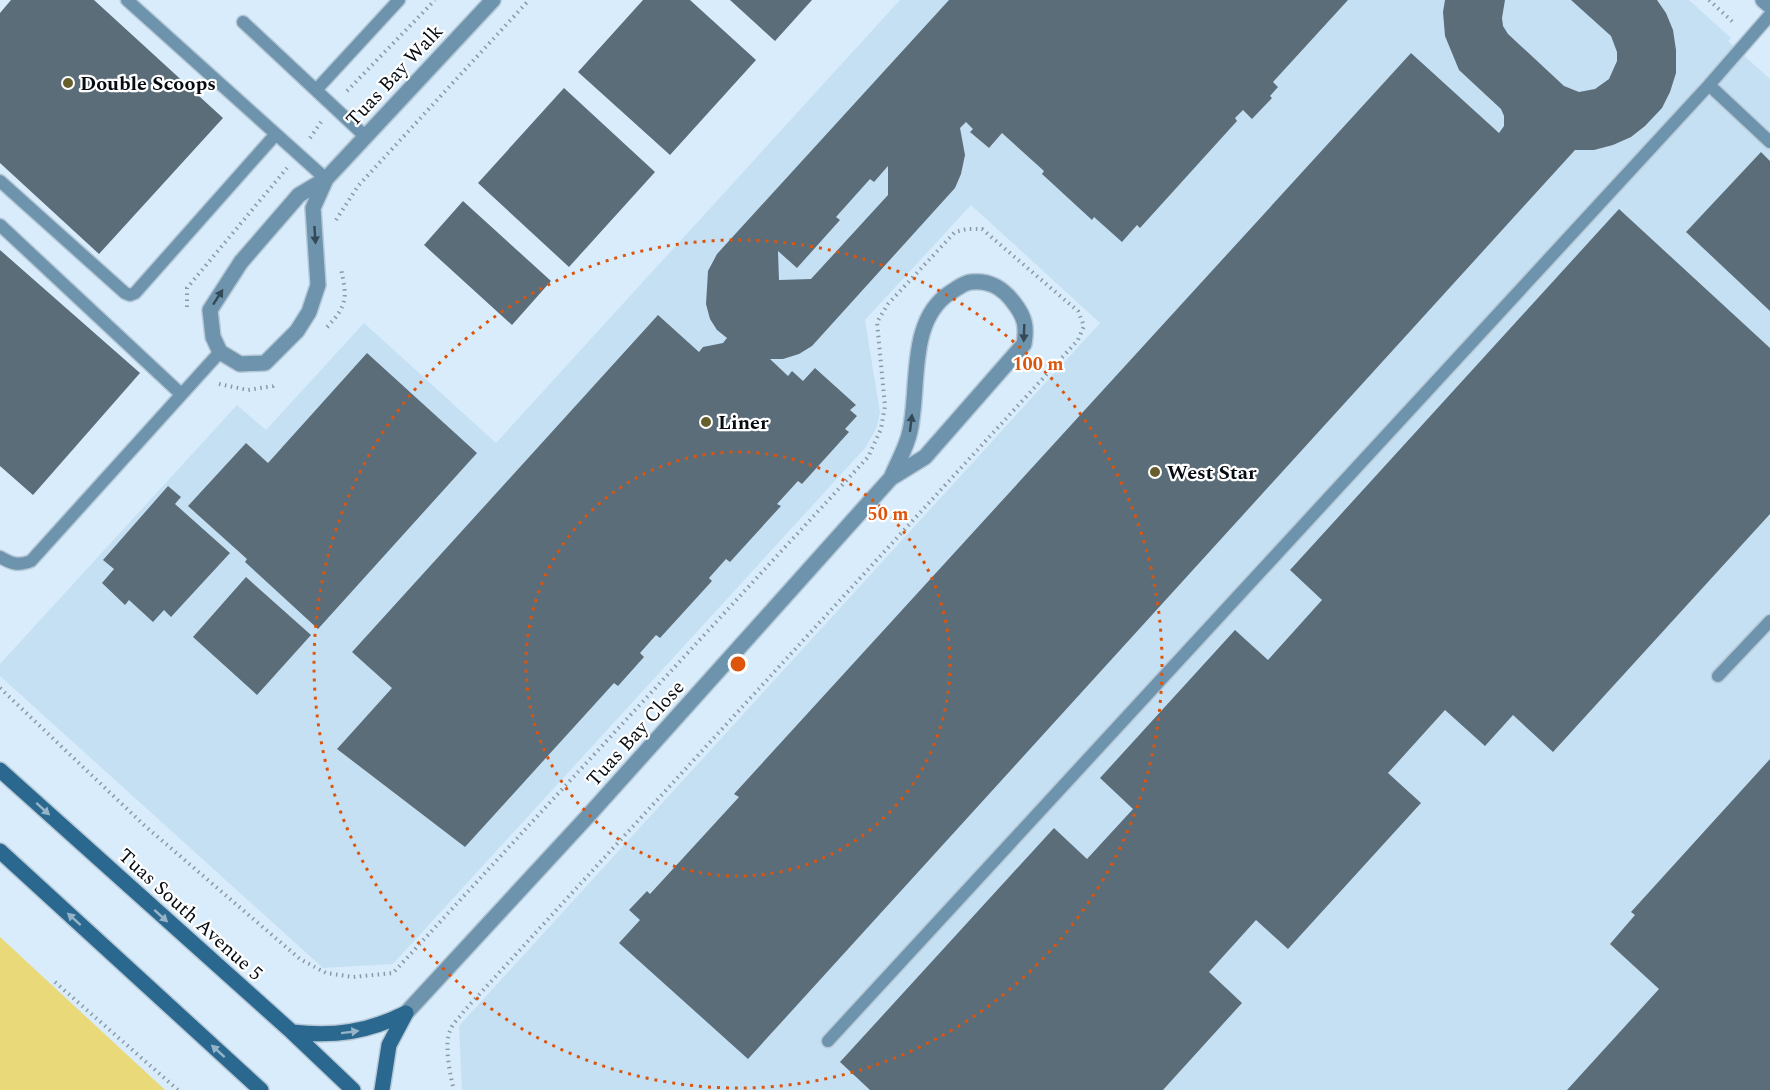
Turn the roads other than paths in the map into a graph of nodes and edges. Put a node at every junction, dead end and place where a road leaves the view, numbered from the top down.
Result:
1 (127, 0) edge
2 (399, 0) edge
3 (493, 0) edge
4 (1763, 0) edge
5 (1770, 6) edge
6 (1770, 15) edge
7 (243, 22) dead end
8 (1709, 85) junction
9 (316, 90) junction
10 (276, 134) junction
11 (366, 137) junction
12 (1770, 142) edge
13 (326, 179) junction
14 (0, 181) edge
15 (0, 225) edge
16 (220, 352) junction
17 (181, 394) junction
18 (891, 478) junction
19 (0, 557) edge
20 (1770, 621) edge
21 (1718, 676) dead end
22 (0, 770) edge
23 (0, 851) edge
24 (406, 1013) junction
25 (292, 1032) junction
26 (828, 1041) dead end
27 (261, 1090) edge
28 (353, 1090) edge
29 (382, 1090) edge

1 - 10 lane
2 - 9 lane
3 - 11 street, Tuas Bay Walk
4 - 5 street
6 - 8 lane
7 - 9 lane
8 - 12 lane
8 - 26 lane
9 - 11 lane
10 - 13 lane
10 - 14 lane
11 - 13 street, Tuas Bay Walk
16 -> 13 street, Tuas Bay Walk
13 -> 16 street, Tuas Bay Walk
15 - 17 lane
16 - 17 lane
17 - 19 lane
18 -> 18 street, Tuas Bay Close
18 - 24 street, Tuas Bay Close
20 - 21 lane
22 -> 25 street, Tuas South Avenue 5
27 -> 23 street
25 -> 24 street
24 - 29 street
25 - 28 street, Tuas South Avenue 5

